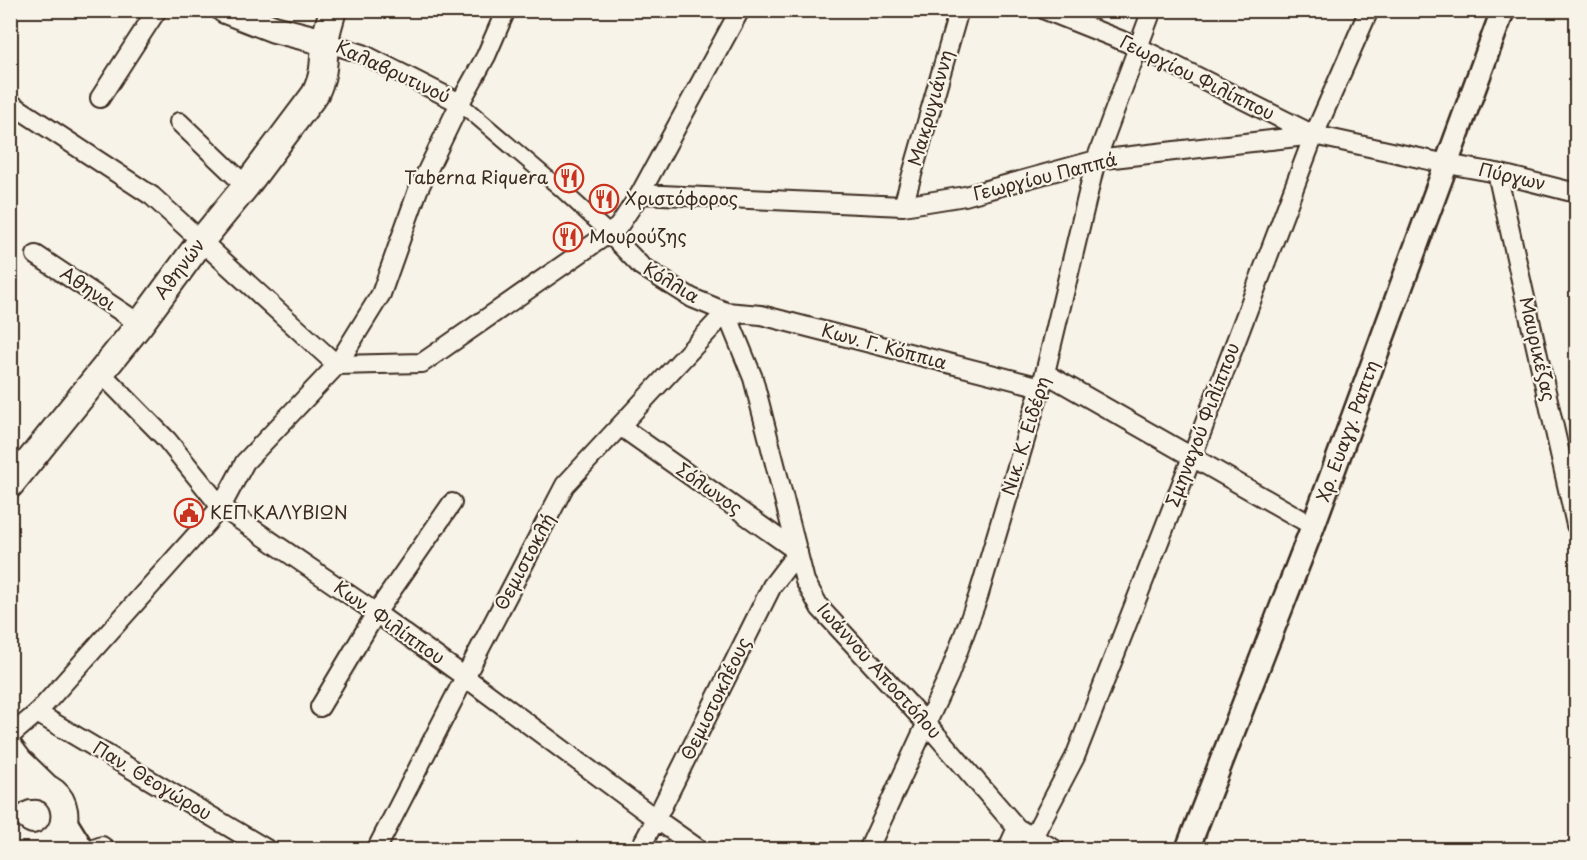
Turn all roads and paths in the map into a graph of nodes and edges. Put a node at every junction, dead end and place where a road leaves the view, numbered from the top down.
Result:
1 (157, 10) edge
2 (225, 10) edge
3 (333, 10) edge
4 (506, 10) edge
5 (959, 10) edge
6 (1045, 10) edge
7 (1152, 10) edge
8 (1369, 10) edge
9 (1503, 10) edge
10 (736, 12) edge
11 (325, 42) junction
12 (1138, 47) junction
13 (100, 98) dead end
14 (10, 104) edge
15 (460, 104) junction
16 (179, 122) dead end
17 (1314, 135) junction
18 (1096, 160) junction
19 (1447, 164) junction
20 (1497, 173) junction
21 (246, 186) junction
22 (1576, 193) edge
23 (640, 194) junction
24 (903, 206) junction
25 (609, 233) junction
26 (201, 241) junction
27 (36, 255) dead end
28 (726, 312) junction
29 (140, 324) junction
30 (337, 365) junction
31 (100, 373) junction
32 (1043, 380) junction
33 (620, 426) junction
34 (1192, 457) junction
35 (10, 485) edge
36 (452, 503) dead end
37 (221, 507) junction
38 (1576, 525) edge
39 (1312, 526) junction
40 (798, 552) junction
41 (376, 613) junction
42 (465, 677) junction
43 (320, 707) dead end
44 (37, 713) junction
45 (926, 723) junction
46 (10, 736) edge
47 (10, 749) edge
48 (48, 789) junction
49 (10, 795) edge
50 (656, 819) junction
51 (65, 821) junction
52 (1017, 828) junction
53 (1033, 837) junction
54 (30, 847) edge
55 (83, 849) edge
56 (91, 849) edge
57 (107, 849) edge
58 (268, 849) edge
59 (376, 849) edge
60 (639, 849) edge
61 (699, 849) edge
62 (868, 849) edge
63 (1007, 849) edge
64 (1056, 849) edge
65 (1187, 849) edge

1 - 13 street
2 - 11 main road
3 - 11 main road, Αθηνών
4 - 15 street
5 - 24 street, Μακρυγιάννη
6 - 12 street, Γεωργίου Φιλίππου
7 - 12 street, Νικ. Κ. Ειδέρη
8 - 17 street, Σμηναγού Φιλίππου
9 - 19 street, Χρ. Ευαγγ. Ραπτη
10 - 23 street
11 - 15 street, Καλαβρυτινού
11 - 21 main road, Αθηνών
12 - 17 street, Γεωργίου Φιλίππου
12 - 18 street, Νικ. Κ. Ειδέρη
14 - 26 street
15 - 25 street, Κόλλια
15 - 30 street
16 - 21 street
17 - 18 street, Γεωργίου Παππά
17 - 19 street, Γεωργίου Παππά
17 - 34 street, Σμηναγού Φιλίππου
18 - 24 street, Γεωργίου Παππά
18 - 32 street, Νικ. Κ. Ειδέρη
19 - 20 street, Πύργων
19 - 39 street, Χρ. Ευαγγ. Ραπτη
20 - 22 street, Πύργων
20 - 38 street, Μαυρικέζας
21 - 26 main road, Αθηνών
23 - 24 street, Γεωργίου Παππά
23 - 25 street
25 - 28 street, Κόλλια
25 - 30 street
26 - 29 main road, Αθηνών
26 - 30 street
27 - 29 street, Αθηνοι
28 - 32 street, Κων. Γ. Κόππια
28 - 33 street, Θεμιστοκλή
28 - 40 street, Ιωάννου Αποστόλου
29 - 31 main road, Αθηνών
30 - 37 street
31 - 35 main road, Αθηνών
31 - 37 street, Κων. Φιλίππου
32 - 34 street, Κων. Γ. Κόππια
32 - 45 street, Νικ. Κ. Ειδέρη
33 - 40 street, Σόλωνος
33 - 42 street, Θεμιστοκλή
34 - 39 street, Κων. Γ. Κόππια
34 - 53 street, Σμηναγού Φιλίππου
36 - 41 street
37 - 41 street, Κων. Φιλίππου
37 - 44 street
39 - 65 street, Χρ. Ευαγγ. Ραπτη
40 - 45 street, Ιωάννου Αποστόλου
40 - 50 street, Θεμιστοκλέους
41 - 42 street, Κων. Φιλίππου
41 - 43 street
42 - 50 street, Κων. Φιλίππου
42 - 59 street, Θεμιστοκλή
44 - 46 street
44 - 58 street, Παν. Θεογώρου
45 - 52 street, Ιωάννου Αποστόλου
45 - 62 street, Νικ. Κ. Ειδέρη
47 - 48 main road
48 - 49 main road
48 - 51 main road
50 - 60 street, Θεμιστοκλέους
50 - 61 street, Κων. Φιλίππου
51 - 54 main road
51 - 55 street
52 - 53 street, Ιωάννου Αποστόλου
52 - 63 street
53 - 64 street, Ιωάννου Αποστόλου
56 - 57 street

